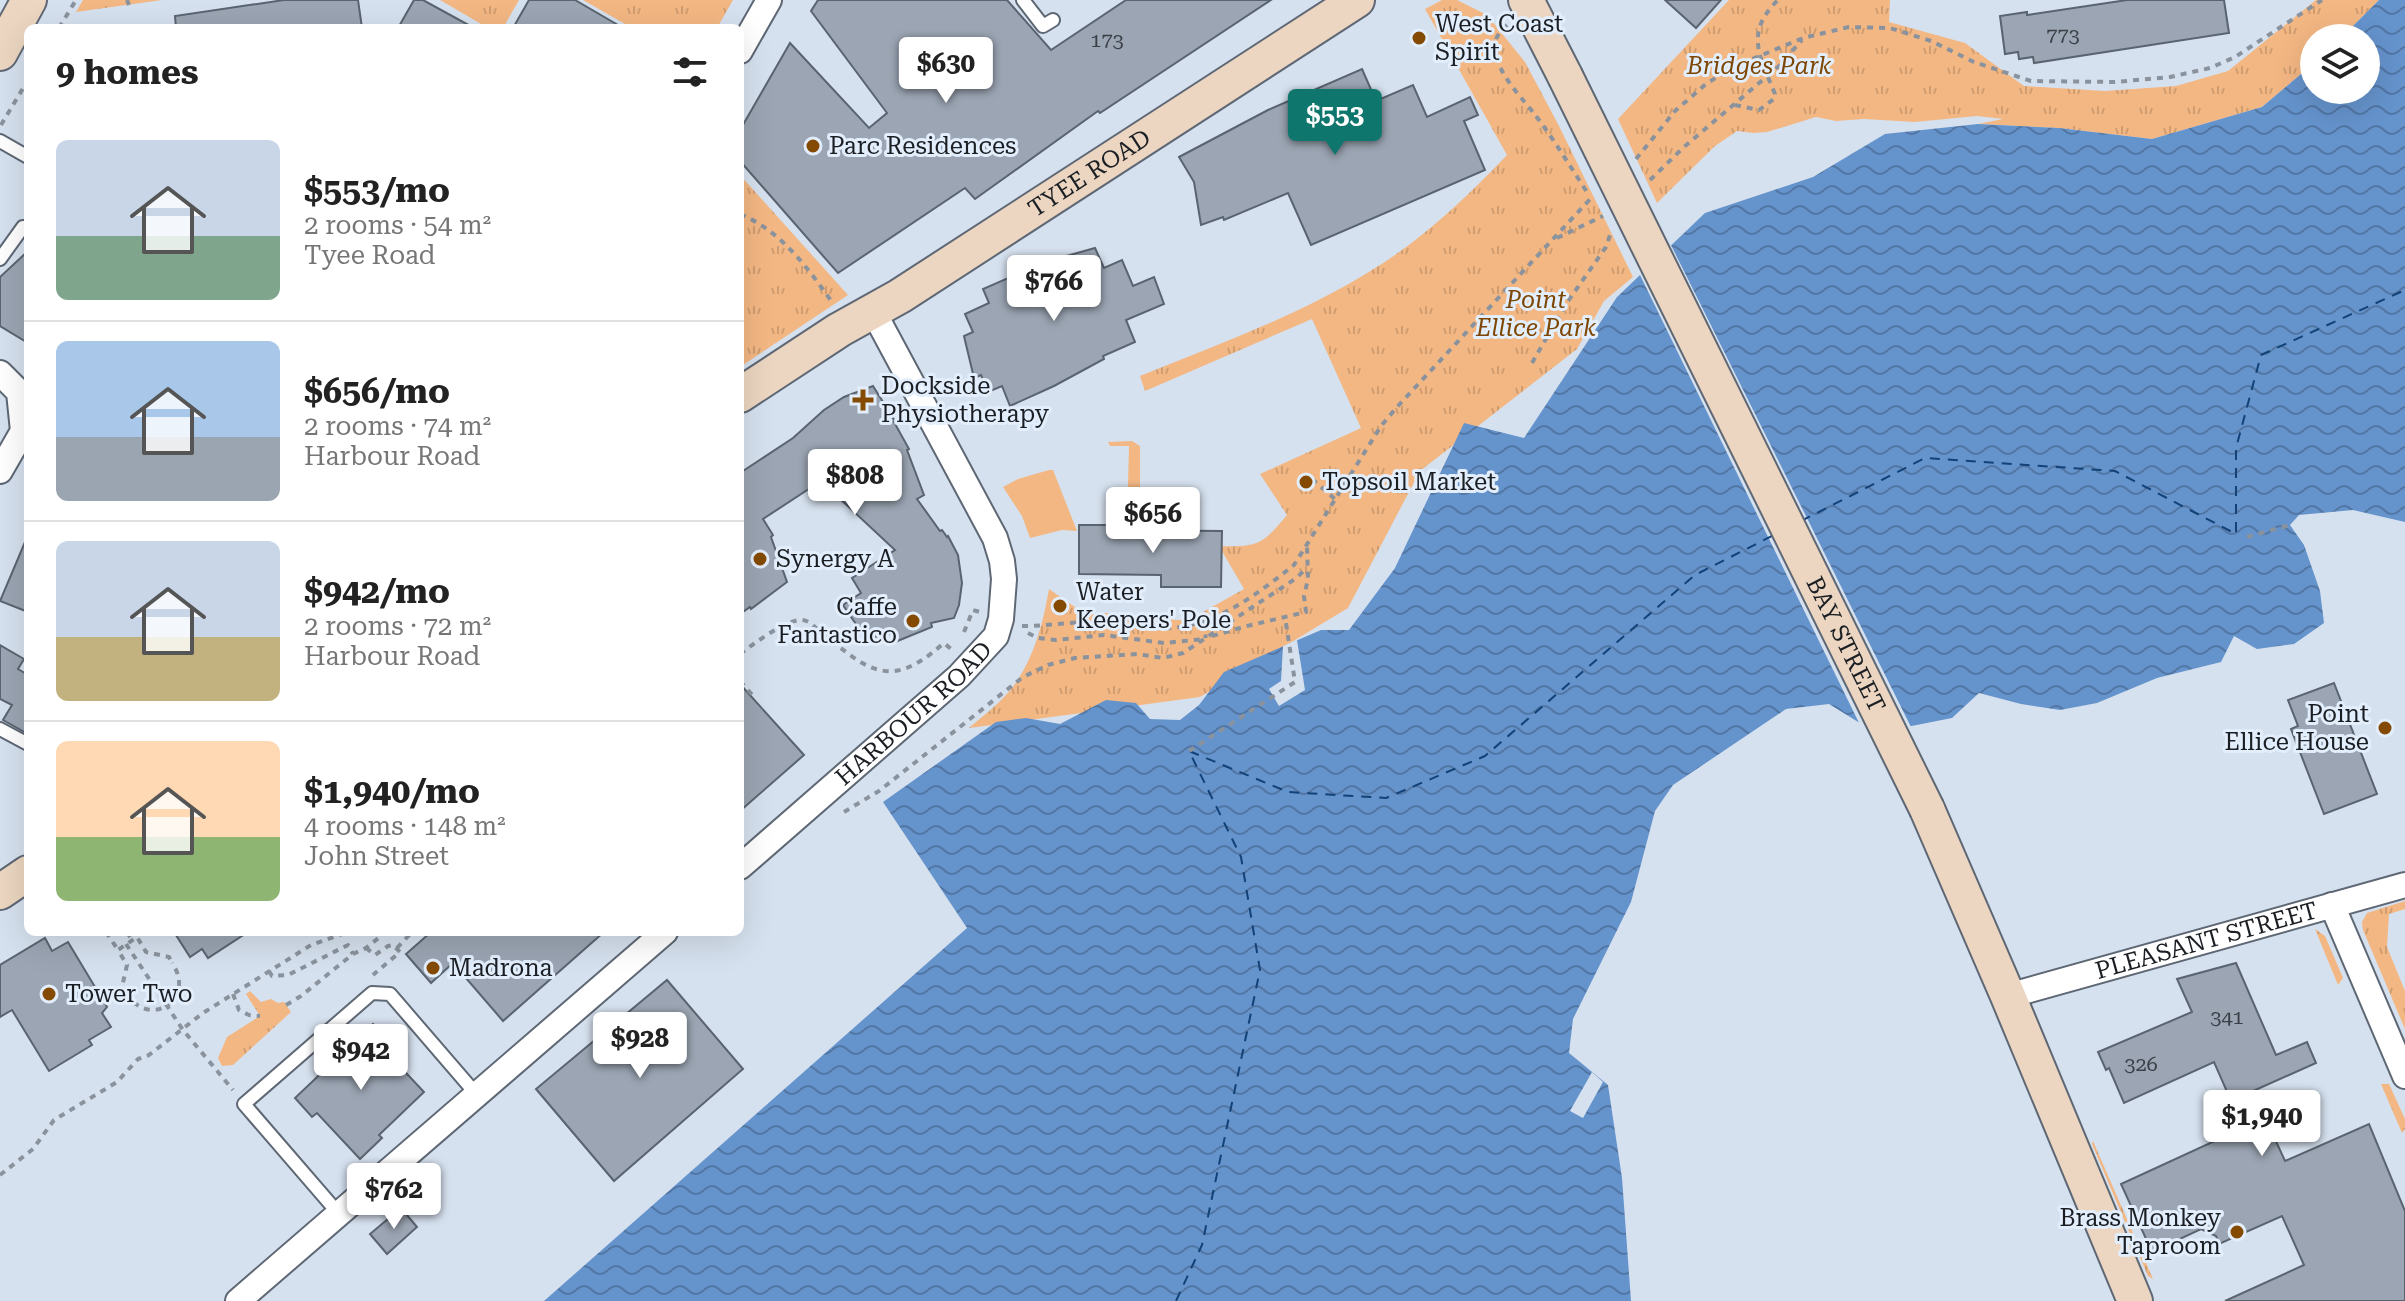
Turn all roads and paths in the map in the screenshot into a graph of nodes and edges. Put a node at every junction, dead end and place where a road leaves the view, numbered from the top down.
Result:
1 (29, 0) edge
2 (76, 0) edge
3 (769, 0) edge
4 (1023, 0) edge
5 (1778, 0) edge
6 (2322, 0) edge
7 (1342, 5) edge
8 (1521, 7) edge
9 (1053, 20) dead end
10 (61, 24) edge
11 (744, 44) edge
12 (0, 53) edge
13 (1759, 57) junction
14 (24, 87) edge
15 (1735, 105) dead end
16 (0, 127) edge
17 (0, 141) edge
18 (24, 155) edge
19 (1634, 161) dead end
20 (1600, 191) dead end
21 (1591, 198) junction
22 (1605, 215) dead end
23 (744, 216) edge
24 (24, 227) edge
25 (1552, 241) junction
26 (0, 259) edge
27 (873, 311) junction
28 (839, 330) junction
29 (0, 373) edge
30 (744, 392) edge
31 (24, 425) edge
32 (24, 434) edge
33 (0, 471) edge
34 (1312, 479) dead end
35 (1336, 500) junction
36 (2290, 525) dead end
37 (2247, 537) dead end
38 (1307, 545) junction
39 (1307, 568) junction
40 (977, 611) dead end
41 (1285, 617) junction
42 (1202, 623) junction
43 (1030, 626) dead end
44 (1028, 633) dead end
45 (961, 637) dead end
46 (1206, 638) junction
47 (956, 643) dead end
48 (744, 651) edge
49 (744, 686) edge
50 (754, 697) dead end
51 (0, 729) edge
52 (24, 742) edge
53 (1189, 751) dead end
54 (844, 812) dead end
55 (744, 864) edge
56 (24, 876) edge
57 (2405, 885) edge
58 (0, 892) edge
59 (2332, 905) junction
60 (109, 936) edge
61 (130, 936) edge
62 (337, 936) edge
63 (381, 936) edge
64 (408, 936) edge
65 (660, 936) edge
66 (132, 940) junction
67 (126, 944) junction
68 (366, 948) junction
69 (397, 948) junction
70 (118, 950) junction
71 (353, 954) junction
72 (269, 971) junction
73 (384, 977) dead end
74 (233, 994) junction
75 (2008, 996) junction
76 (286, 1005) dead end
77 (260, 1016) dead end
78 (182, 1027) junction
79 (2405, 1076) edge
80 (234, 1092) dead end
81 (477, 1095) junction
82 (0, 1175) edge
83 (339, 1214) junction
84 (238, 1301) edge
85 (2135, 1301) edge

1 - 12 main road
2 - 10 path
3 - 11 street
4 - 9 lane
5 - 13 path
6 - 13 path
7 - 27 main road, TYEE ROAD
8 - 21 path
8 - 75 main road, BAY STREET, bridge
13 - 15 path
13 - 19 path
14 - 16 path
17 - 18 lane
20 - 21 path
21 - 25 path
22 - 25 path
23 - 28 path
24 - 26 lane
25 - 35 path
27 - 28 main road, TYEE ROAD
27 - 55 street, HARBOUR ROAD
28 - 30 main road, TYEE ROAD
29 - 31 street
32 - 33 street
34 - 35 path
35 - 38 path
36 - 37 path
38 - 39 path
38 - 42 path
39 - 41 path
39 - 46 path
40 - 45 path
41 - 46 path
41 - 53 path
42 - 43 path
42 - 46 path
44 - 46 path
46 - 54 path
47 - 48 path
49 - 50 path
51 - 52 lane
56 - 58 main road
57 - 59 street, PLEASANT STREET
59 - 75 street, PLEASANT STREET
59 - 79 street
60 - 70 path
61 - 66 path
62 - 72 path
63 - 68 path
64 - 69 path
65 - 81 street
66 - 67 path
66 - 70 path, bridge
67 - 70 path
67 - 78 path
68 - 69 path
68 - 71 path
69 - 73 path
71 - 72 path
71 - 76 path
72 - 74 path
74 - 77 path
74 - 78 path
75 - 85 main road, BAY STREET
78 - 80 path
78 - 82 path
81 - 83 street
81 - 83 lane
83 - 84 street

